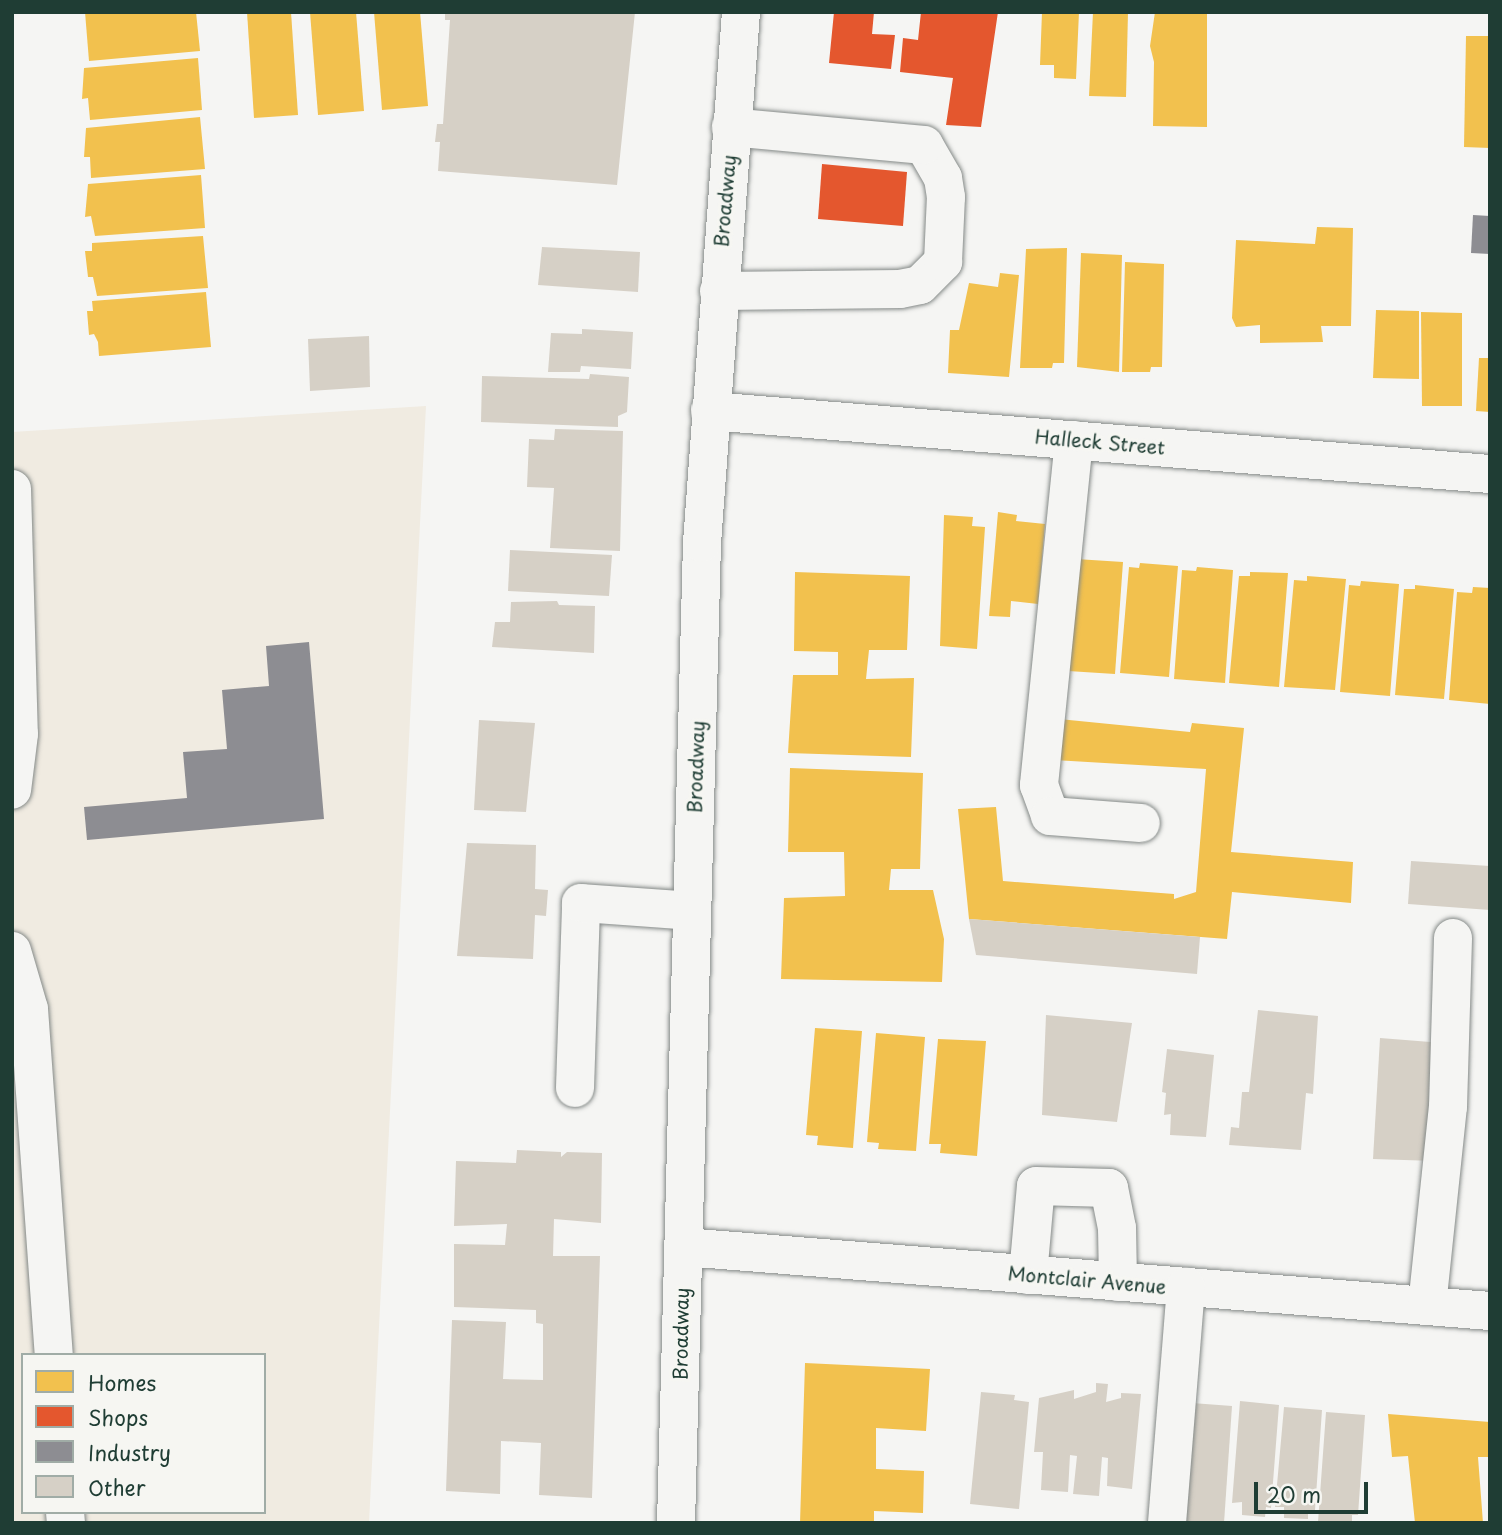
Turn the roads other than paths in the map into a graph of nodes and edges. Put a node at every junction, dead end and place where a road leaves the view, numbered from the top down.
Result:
1 (741, 12) edge
2 (732, 127) junction
3 (719, 291) junction
4 (710, 411) junction
5 (1074, 440) junction
6 (1490, 474) edge
7 (12, 489) edge
8 (12, 790) edge
9 (1142, 823) dead end
10 (692, 911) junction
11 (1453, 938) dead end
12 (12, 951) edge
13 (575, 1088) dead end
14 (684, 1247) junction
15 (1028, 1275) junction
16 (1118, 1282) junction
17 (1186, 1287) junction
18 (1427, 1306) junction
19 (1490, 1311) edge
20 (54, 1353) edge
21 (677, 1523) edge
22 (1167, 1523) edge

1 - 2 street, Broadway
2 - 3 street, Broadway
2 - 3 street
3 - 4 street, Broadway
4 - 5 street, Halleck Street
4 - 10 street, Broadway
5 - 6 street, Halleck Street
5 - 9 street
7 - 8 street
10 - 13 street
10 - 14 street, Broadway
11 - 18 street
12 - 20 street
14 - 15 street, Montclair Avenue
14 - 21 street, Broadway
15 - 16 street, Montclair Avenue
15 - 16 street
16 - 17 street, Montclair Avenue
17 - 18 street, Montclair Avenue
17 - 22 street
18 - 19 street, Montclair Avenue

